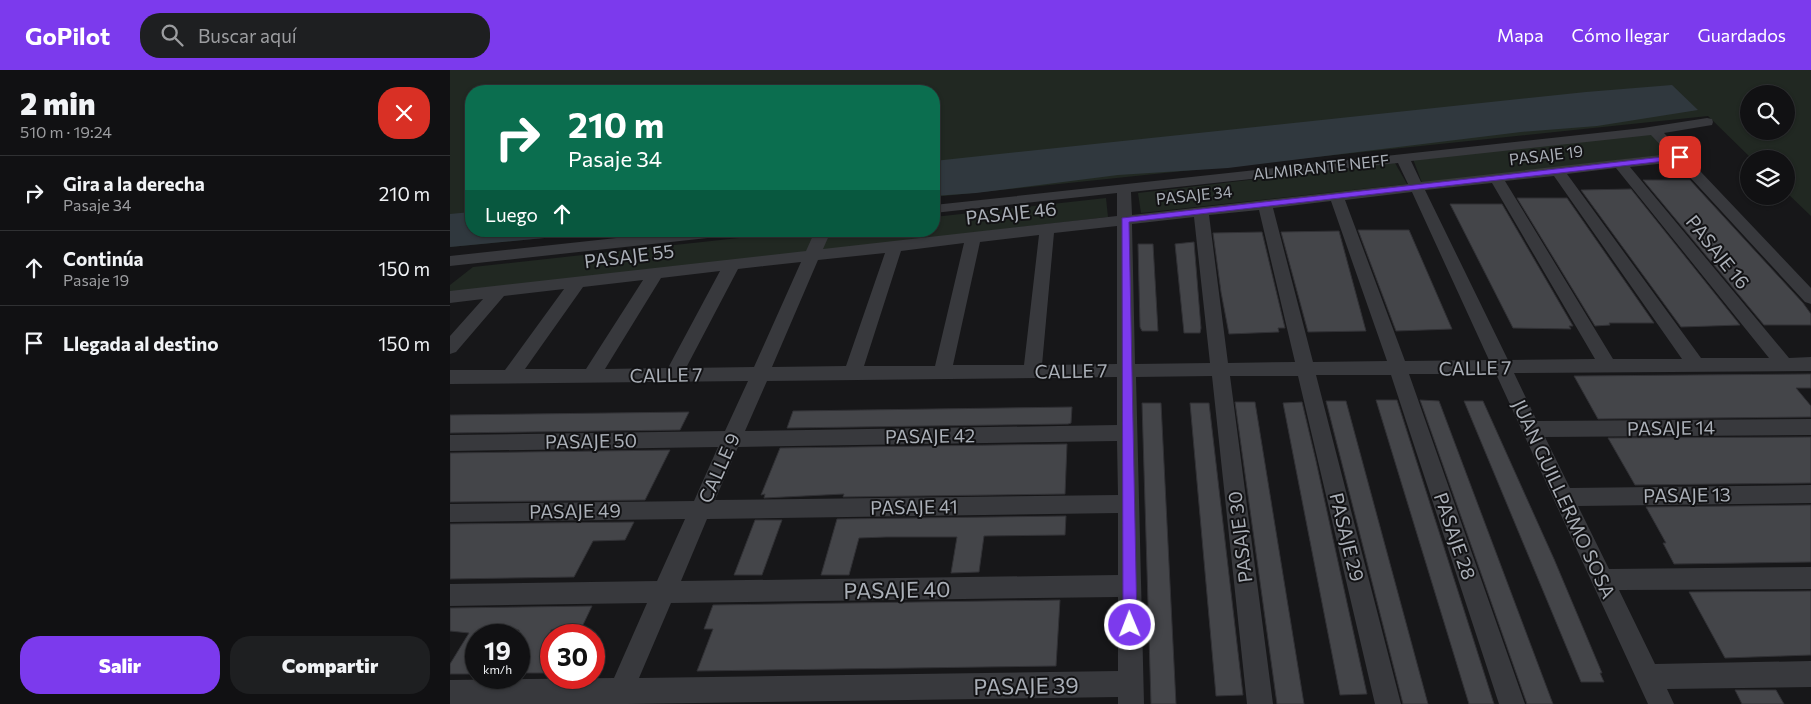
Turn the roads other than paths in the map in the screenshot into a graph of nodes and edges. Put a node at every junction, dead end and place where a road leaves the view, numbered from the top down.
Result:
1 (1707, 122) dead end
2 (1653, 129) junction
3 (1680, 157) junction
4 (1403, 158) junction
5 (1620, 164) junction
6 (1558, 171) junction
7 (1496, 178) junction
8 (1124, 188) junction
9 (1417, 188) junction
10 (1336, 196) junction
11 (1265, 204) junction
12 (940, 208) edge
13 (1201, 212) junction
14 (1125, 220) junction
15 (1047, 229) junction
16 (671, 237) edge
17 (820, 237) edge
18 (973, 237) junction
19 (895, 246) junction
20 (812, 255) junction
21 (468, 259) junction
22 (450, 261) edge
23 (732, 265) junction
24 (656, 273) junction
25 (450, 274) edge
26 (578, 282) junction
27 (499, 291) junction
28 (450, 297) edge
29 (1811, 298) edge
30 (450, 348) edge
31 (1784, 364) junction
32 (1811, 364) edge
33 (1696, 365) junction
34 (1608, 366) junction
35 (1502, 367) junction
36 (1398, 368) junction
37 (1307, 369) junction
38 (1220, 370) junction
39 (1127, 371) junction
40 (942, 372) junction
41 (1032, 372) junction
42 (760, 374) junction
43 (853, 374) junction
44 (673, 375) junction
45 (591, 376) junction
46 (450, 377) edge
47 (510, 377) junction
48 (1811, 427) edge
49 (1531, 429) junction
50 (1127, 434) junction
51 (732, 439) junction
52 (450, 443) edge
53 (1811, 494) edge
54 (1563, 496) junction
55 (1128, 504) junction
56 (700, 510) junction
57 (450, 513) edge
58 (1811, 578) edge
59 (1603, 580) junction
60 (1129, 586) junction
61 (664, 594) junction
62 (450, 595) edge
63 (1811, 674) edge
64 (1648, 677) junction
65 (450, 693) edge
66 (1131, 694) edge
67 (618, 698) edge
68 (1260, 704) edge
69 (1388, 704) edge
70 (1512, 704) edge
71 (1661, 704) edge

1 - 2 street, ALMIRANTE NEFF
2 - 3 street
2 - 4 street, ALMIRANTE NEFF
3 - 5 street, PASAJE 19
3 - 29 street
4 - 8 street, ALMIRANTE NEFF
4 - 9 street, JUAN GUILLERMO SOSA
5 - 6 street, PASAJE 19
5 - 31 street, PASAJE 16
6 - 7 street, PASAJE 19
6 - 33 street
7 - 9 street, PASAJE 19
7 - 34 street
8 - 12 street, ALMIRANTE NEFF
8 - 14 street
9 - 10 street, PASAJE 34
9 - 35 street, JUAN GUILLERMO SOSA
10 - 11 street, PASAJE 34
10 - 36 street, PASAJE 28
11 - 13 street, PASAJE 34
11 - 37 street, PASAJE 29
13 - 14 street, PASAJE 34
13 - 38 street, PASAJE 30
14 - 15 street, PASAJE 46
14 - 39 street
15 - 18 street, PASAJE 46
15 - 41 street
16 - 21 street
17 - 20 street, CALLE 9
18 - 19 street, PASAJE 46
18 - 40 street
19 - 20 street, PASAJE 46
19 - 43 street
20 - 23 street, PASAJE 55
20 - 42 street, CALLE 9
21 - 22 street
21 - 25 street
23 - 24 street, PASAJE 55
23 - 44 street
24 - 26 street, PASAJE 55
24 - 45 street
26 - 27 street, PASAJE 55
26 - 47 street
27 - 28 street, PASAJE 55
27 - 30 street
31 - 32 street, CALLE 7
31 - 33 street, CALLE 7
33 - 34 street, CALLE 7
34 - 35 street, CALLE 7
35 - 36 street, CALLE 7
35 - 49 street, JUAN GUILLERMO SOSA
36 - 37 street, CALLE 7
36 - 70 street, PASAJE 28
37 - 38 street, CALLE 7
37 - 69 street, PASAJE 29
38 - 39 street, CALLE 7
38 - 68 street, PASAJE 30
39 - 41 street, CALLE 7
39 - 50 street
40 - 41 street, CALLE 7
40 - 43 street, CALLE 7
42 - 43 street, CALLE 7
42 - 44 street, CALLE 7
42 - 51 street, CALLE 9
44 - 45 street, CALLE 7
45 - 47 street, CALLE 7
46 - 47 street, CALLE 7
48 - 49 street, PASAJE 14
49 - 54 street, JUAN GUILLERMO SOSA
50 - 51 street, PASAJE 42
50 - 55 street
51 - 52 street, PASAJE 50
51 - 56 street, CALLE 9
53 - 54 street, PASAJE 13
54 - 59 street, JUAN GUILLERMO SOSA
55 - 56 street, PASAJE 41
55 - 60 street
56 - 57 street, PASAJE 49
56 - 61 street, CALLE 9
58 - 59 street
59 - 64 street, JUAN GUILLERMO SOSA
60 - 61 street, PASAJE 40
60 - 66 street
61 - 62 street, PASAJE 40
61 - 67 street, CALLE 9
63 - 64 street
64 - 71 street, JUAN GUILLERMO SOSA
65 - 67 street
66 - 67 street, PASAJE 39

